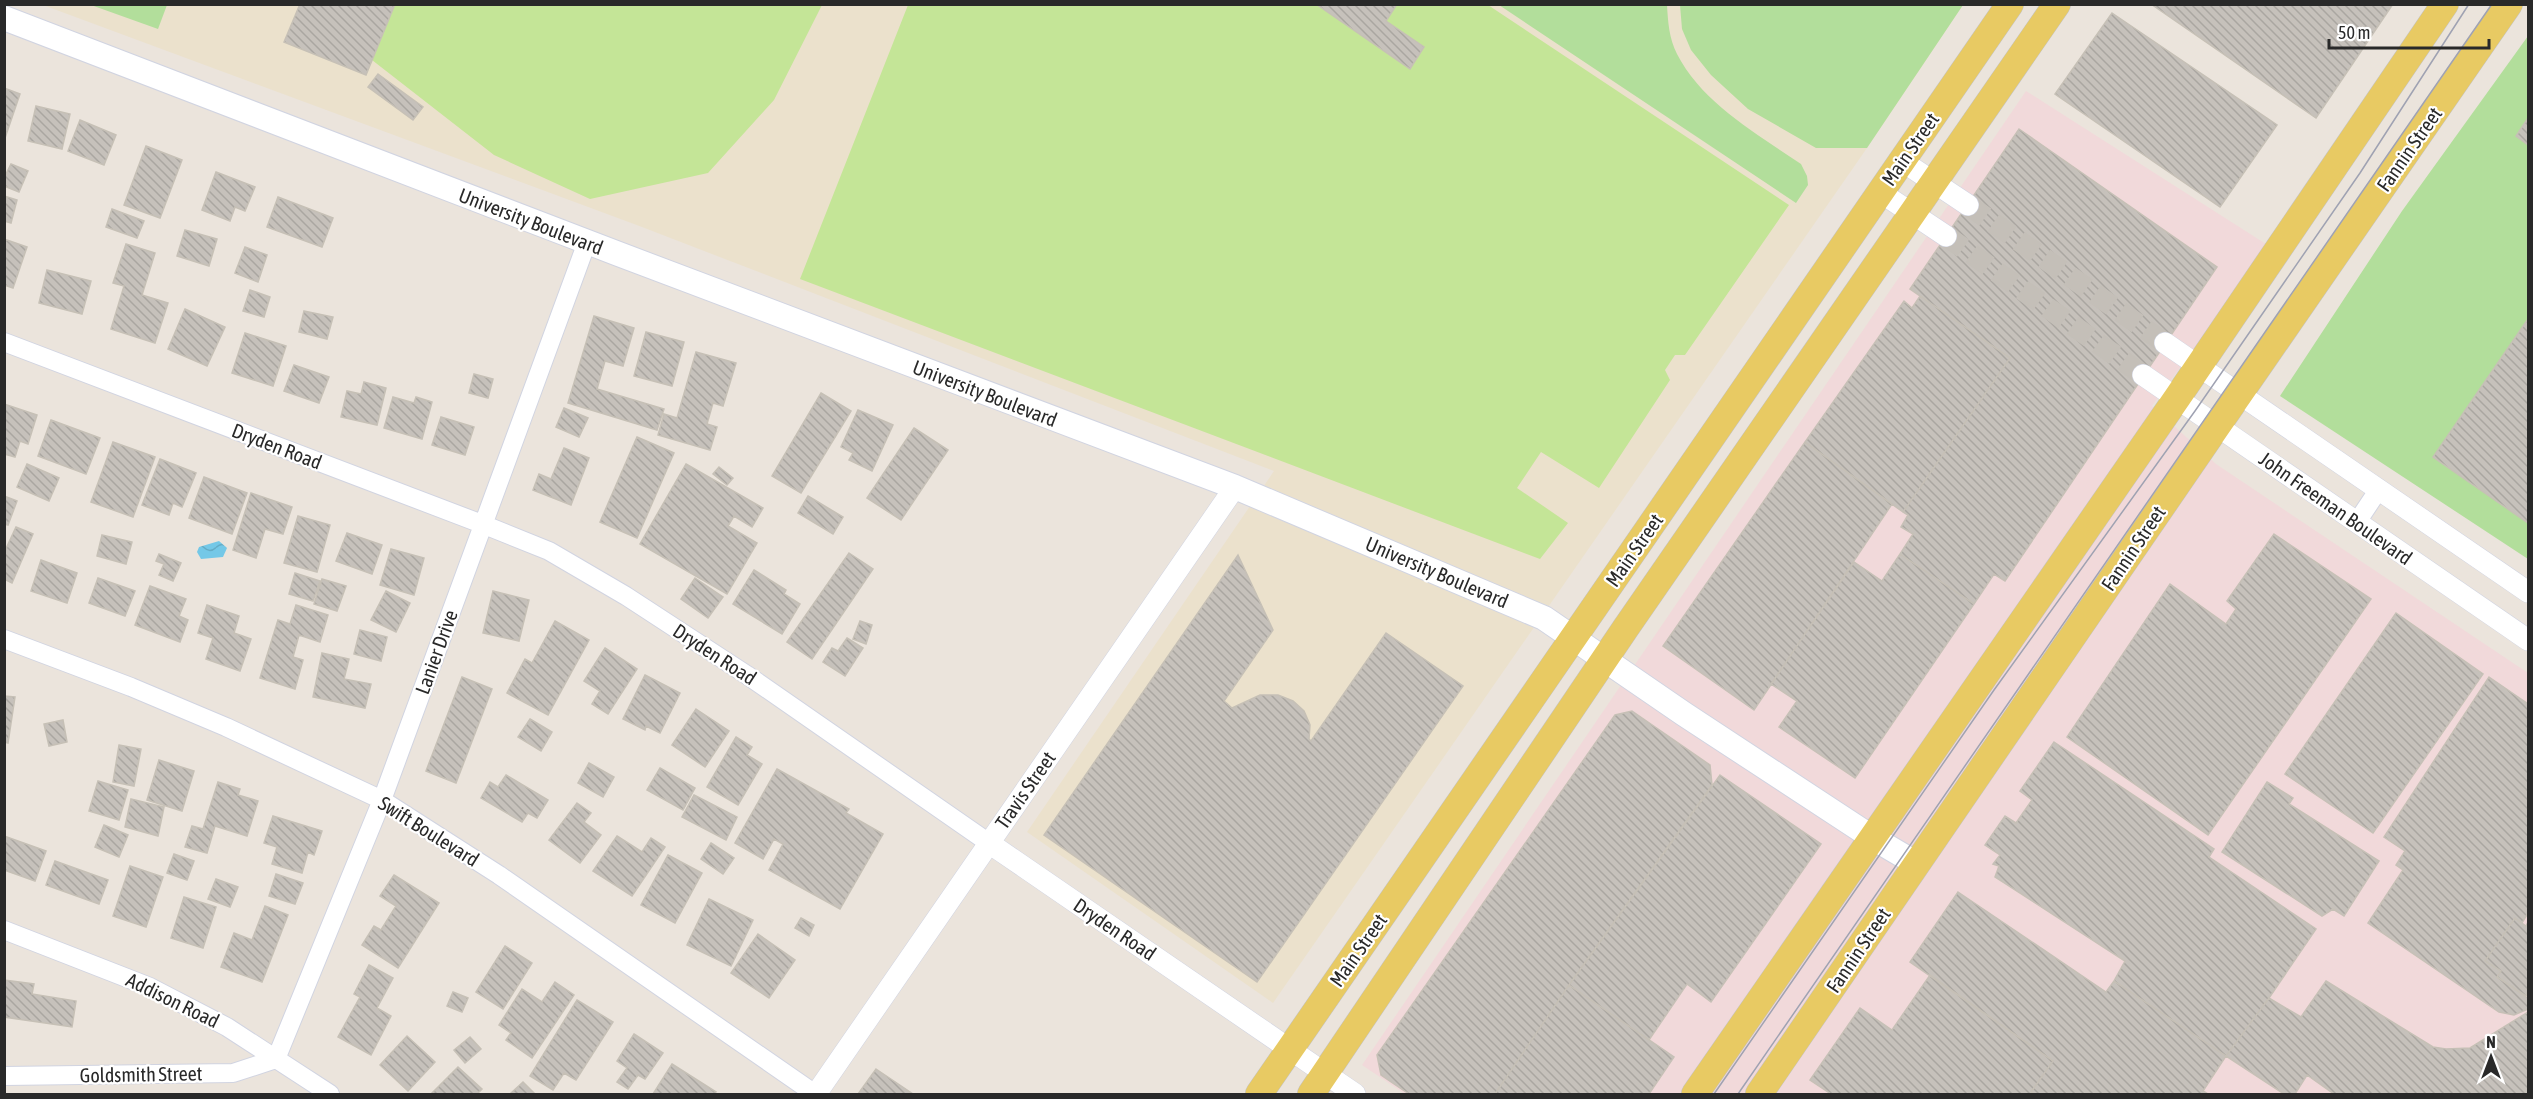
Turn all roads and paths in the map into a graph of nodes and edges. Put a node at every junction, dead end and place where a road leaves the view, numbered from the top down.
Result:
1 (2010, 4) edge
2 (2057, 4) edge
3 (2445, 4) edge
4 (2498, 4) edge
5 (2510, 4) edge
6 (4, 18) edge
7 (2487, 37) junction
8 (1902, 161) junction
9 (1934, 183) junction
10 (1880, 192) junction
11 (1968, 205) tunnel mouth
12 (1912, 215) junction
13 (1946, 236) tunnel mouth
14 (587, 242) junction
15 (4, 342) edge
16 (2165, 343) tunnel mouth
17 (2199, 366) junction
18 (2143, 375) tunnel mouth
19 (2239, 393) junction
20 (2177, 398) junction
21 (2217, 426) junction
22 (1235, 487) junction
23 (2379, 489) junction
24 (2357, 522) junction
25 (482, 524) junction
26 (2529, 592) edge
27 (1574, 637) junction
28 (4, 639) edge
29 (2529, 640) edge
30 (1605, 660) junction
31 (382, 800) junction
32 (1873, 838) junction
33 (989, 843) junction
34 (1917, 864) junction
35 (4, 930) edge
36 (1290, 1050) junction
37 (276, 1059) junction
38 (4, 1076) edge
39 (1318, 1084) edge
40 (330, 1095) edge
41 (815, 1095) edge
42 (1259, 1095) edge
43 (1355, 1095) edge
44 (1695, 1095) edge
45 (1759, 1095) edge

1 - 8 main road, Main Street
2 - 9 main road, Main Street
3 - 17 main road
4 - 7 main road
5 - 7 main road, Fannin Street
6 - 14 main road, University Boulevard
7 - 19 main road, Fannin Street
8 - 9 street
8 - 10 main road, Main Street
9 - 11 street
9 - 12 main road, Main Street
10 - 12 street
10 - 27 main road, Main Street
12 - 13 street
12 - 30 main road, Main Street
14 - 22 main road, University Boulevard
14 - 25 street, Lanier Drive
15 - 25 street, Dryden Road
16 - 17 street, John Freeman Boulevard
17 - 19 street, John Freeman Boulevard
17 - 20 main road
18 - 20 street, John Freeman Boulevard
19 - 21 main road, Fannin Street
19 - 23 street, John Freeman Boulevard
20 - 21 street, John Freeman Boulevard
20 - 32 main road
21 - 24 street, John Freeman Boulevard
21 - 34 main road, Fannin Street
22 - 27 main road, University Boulevard
22 - 33 street, Travis Street
23 - 24 street
23 - 26 street, John Freeman Boulevard
24 - 29 street, John Freeman Boulevard
25 - 31 street, Lanier Drive
25 - 33 street, Dryden Road
27 - 30 main road, University Boulevard
27 - 36 main road, Main Street
28 - 31 street, Swift Boulevard
30 - 32 main road, University Boulevard
30 - 39 main road, Main Street
31 - 37 street, Lanier Drive
31 - 41 street, Swift Boulevard
32 - 34 main road, University Boulevard
32 - 44 main road
33 - 36 street, Dryden Road
33 - 41 street, Travis Street
34 - 45 main road, Fannin Street
35 - 37 street, Addison Road
36 - 39 street, Dryden Road
36 - 42 main road, Main Street
37 - 38 street, Goldsmith Street
37 - 40 street, Addison Road
39 - 43 street, Dryden Road

